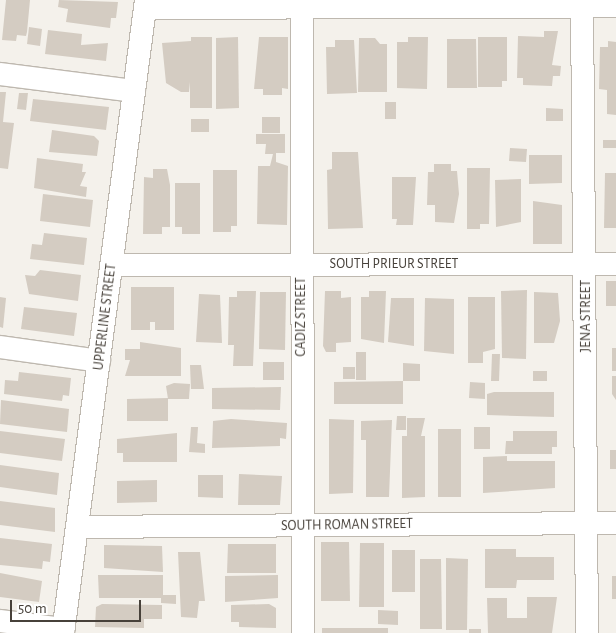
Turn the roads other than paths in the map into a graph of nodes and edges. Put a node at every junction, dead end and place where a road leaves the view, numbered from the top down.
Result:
1 (582, 3) edge
2 (146, 4) edge
3 (302, 4) edge
4 (616, 6) edge
5 (0, 74) edge
6 (134, 91) junction
7 (300, 264) junction
8 (585, 264) junction
9 (616, 264) edge
10 (112, 265) junction
11 (0, 347) edge
12 (99, 361) junction
13 (587, 523) junction
14 (616, 523) edge
15 (303, 526) junction
16 (77, 527) junction
17 (0, 621) edge
18 (63, 631) edge
19 (303, 633) edge
20 (587, 633) edge

1 - 3 street
1 - 4 street
1 - 8 street, JENA STREET
2 - 3 street
2 - 6 street, UPPERLINE STREET
3 - 7 street, CADIZ STREET
5 - 6 street
6 - 10 street, UPPERLINE STREET
7 - 8 street, SOUTH PRIEUR STREET
7 - 10 street, SOUTH PRIEUR STREET
7 - 15 street, CADIZ STREET
8 - 9 street, SOUTH PRIEUR STREET
8 - 13 street, JENA STREET
10 - 12 street, UPPERLINE STREET
11 - 12 street
12 - 16 street, UPPERLINE STREET
13 - 14 street, SOUTH ROMAN STREET
13 - 15 street, SOUTH ROMAN STREET
13 - 20 street, JENA STREET
15 - 16 street, SOUTH ROMAN STREET
15 - 19 street, CADIZ STREET
16 - 18 street, UPPERLINE STREET
17 - 18 street

